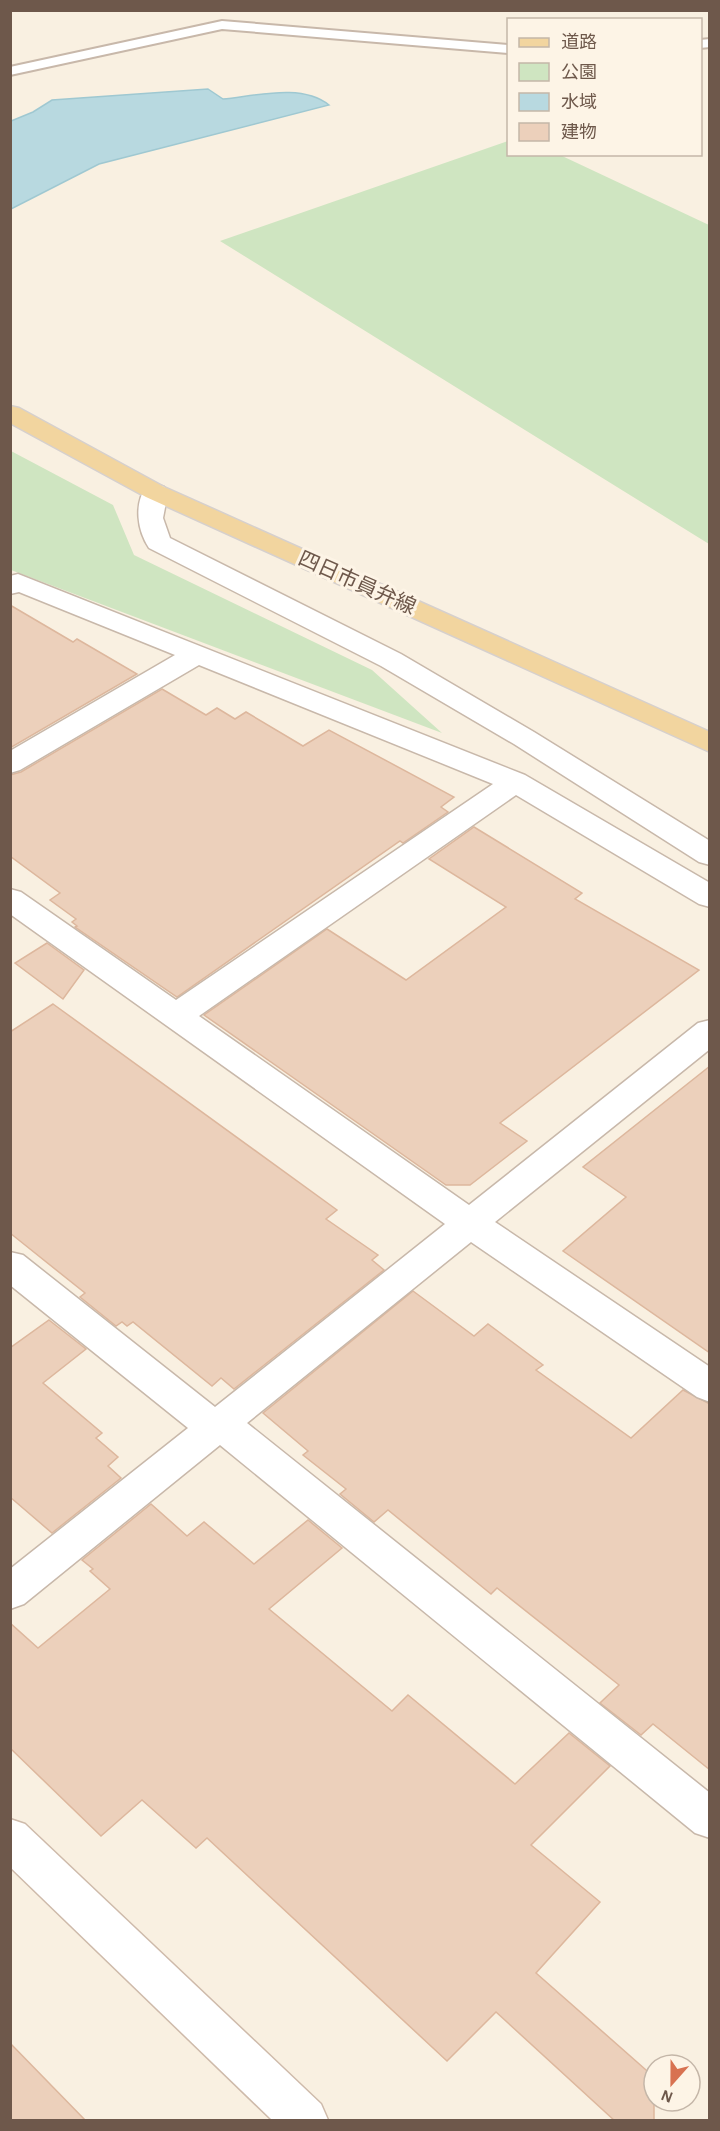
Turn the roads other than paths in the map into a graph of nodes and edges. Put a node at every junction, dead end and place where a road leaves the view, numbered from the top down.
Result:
1 (507, 49) edge
2 (10, 71) edge
3 (10, 412) edge
4 (155, 492) junction
5 (13, 582) edge
6 (196, 654) junction
7 (710, 742) edge
8 (10, 764) edge
9 (515, 782) junction
10 (710, 855) edge
11 (710, 897) edge
12 (10, 899) edge
13 (176, 1016) junction
14 (710, 1031) edge
15 (470, 1223) junction
16 (10, 1264) edge
17 (710, 1387) edge
18 (218, 1426) junction
19 (10, 1592) edge
20 (710, 1819) edge
21 (10, 1838) edge
22 (305, 2121) edge

1 - 2 lane
3 - 4 main road, 四日市員弁線
4 - 7 main road, 四日市員弁線
4 - 10 street
5 - 6 street
6 - 8 street
6 - 9 street
9 - 11 street
9 - 13 street
12 - 13 street
13 - 15 street
14 - 15 street
15 - 17 street
15 - 18 street
16 - 18 street
18 - 19 street
18 - 20 street
21 - 22 street

